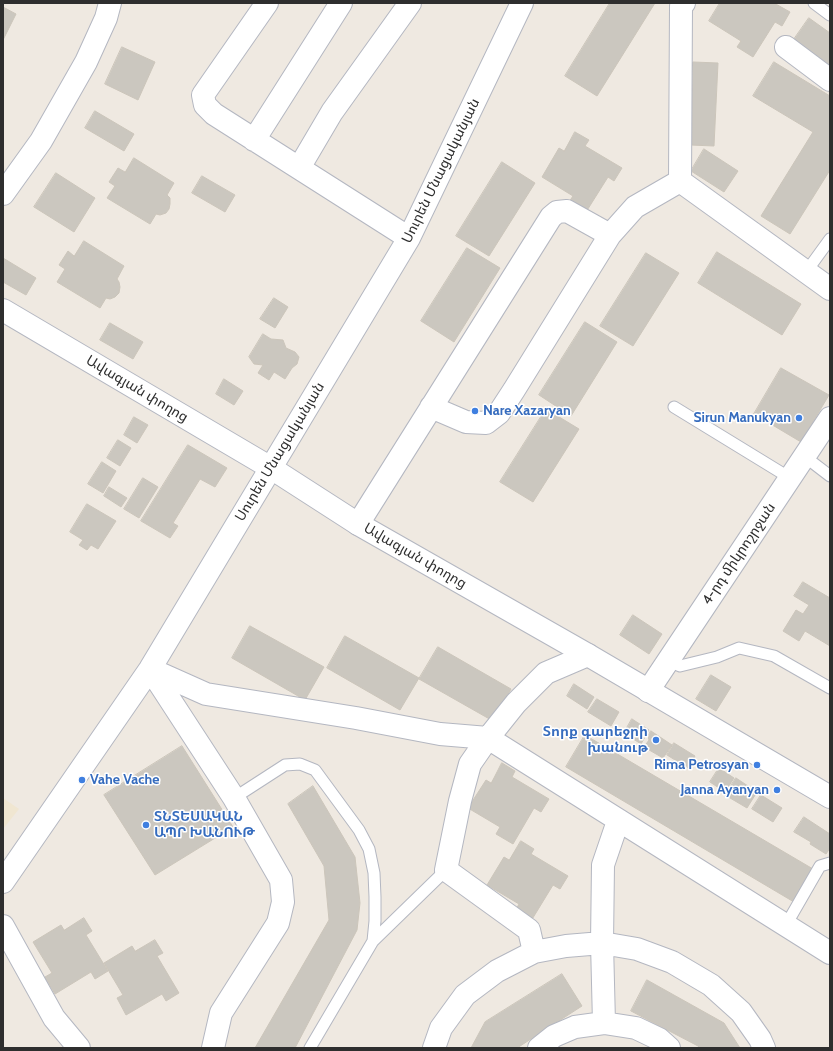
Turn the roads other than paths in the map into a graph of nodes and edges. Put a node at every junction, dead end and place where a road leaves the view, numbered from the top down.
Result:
1 (110, 3) edge
2 (267, 3) edge
3 (341, 3) edge
4 (410, 3) edge
5 (684, 3) edge
6 (814, 3) edge
7 (519, 5) edge
8 (830, 15) edge
9 (786, 47) dead end
10 (830, 80) edge
11 (254, 140) junction
12 (299, 168) junction
13 (680, 181) junction
14 (3, 194) edge
15 (610, 235) junction
16 (409, 238) junction
17 (830, 239) edge
18 (806, 272) junction
19 (830, 289) edge
20 (3, 310) edge
21 (431, 407) junction
22 (674, 407) dead end
23 (830, 418) edge
24 (804, 456) junction
25 (271, 468) junction
26 (830, 476) edge
27 (790, 478) junction
28 (358, 524) junction
29 (588, 656) junction
30 (668, 661) junction
31 (150, 669) junction
32 (830, 688) edge
33 (648, 691) junction
34 (488, 738) junction
35 (830, 797) edge
36 (234, 798) junction
37 (618, 821) junction
38 (830, 863) edge
39 (446, 870) junction
40 (3, 882) edge
41 (786, 925) junction
42 (3, 926) edge
43 (372, 941) junction
44 (602, 942) junction
45 (534, 952) junction
46 (830, 953) edge
47 (604, 1023) junction
48 (79, 1048) edge
49 (213, 1048) edge
50 (310, 1048) edge
51 (434, 1048) edge
52 (539, 1048) edge
53 (669, 1048) edge
54 (764, 1048) edge

1 - 14 street
2 - 11 street
3 - 11 street
4 - 12 street
5 - 13 street
6 - 8 lane
7 - 16 street, Սուրեն Մնացականյան
9 - 10 street
11 - 12 street
12 - 16 street
13 - 15 street
13 - 18 street
15 - 21 street
15 - 21 street
16 - 25 street, Սուրեն Մնացականյան
17 - 18 lane
18 - 19 street
20 - 25 street, Ավագյան փողոց
21 - 28 street
22 - 27 lane
23 - 24 street, 4-րդ միկրոշրջան
24 - 26 lane
24 - 27 street, 4-րդ միկրոշրջան
25 - 28 street, Ավագյան փողոց
25 - 31 street, Սուրեն Մնացականյան
27 - 30 street, 4-րդ միկրոշրջան
28 - 29 street, Ավագյան փողոց
29 - 33 street, Ավագյան փողոց
29 - 34 street
30 - 32 lane
30 - 33 street, 4-րդ միկրոշրջան
31 - 34 street
31 - 36 street
31 - 40 street, Սուրեն Մնացականյան
33 - 35 street, Ավագյան փողոց
34 - 37 street
34 - 39 street
36 - 43 lane
36 - 49 street
37 - 41 street
37 - 44 street
38 - 41 lane
39 - 43 lane
39 - 45 street
41 - 46 street
42 - 48 street
43 - 50 lane
44 - 45 street
44 - 47 street
44 - 54 street
45 - 51 street
47 - 52 street
47 - 53 street

